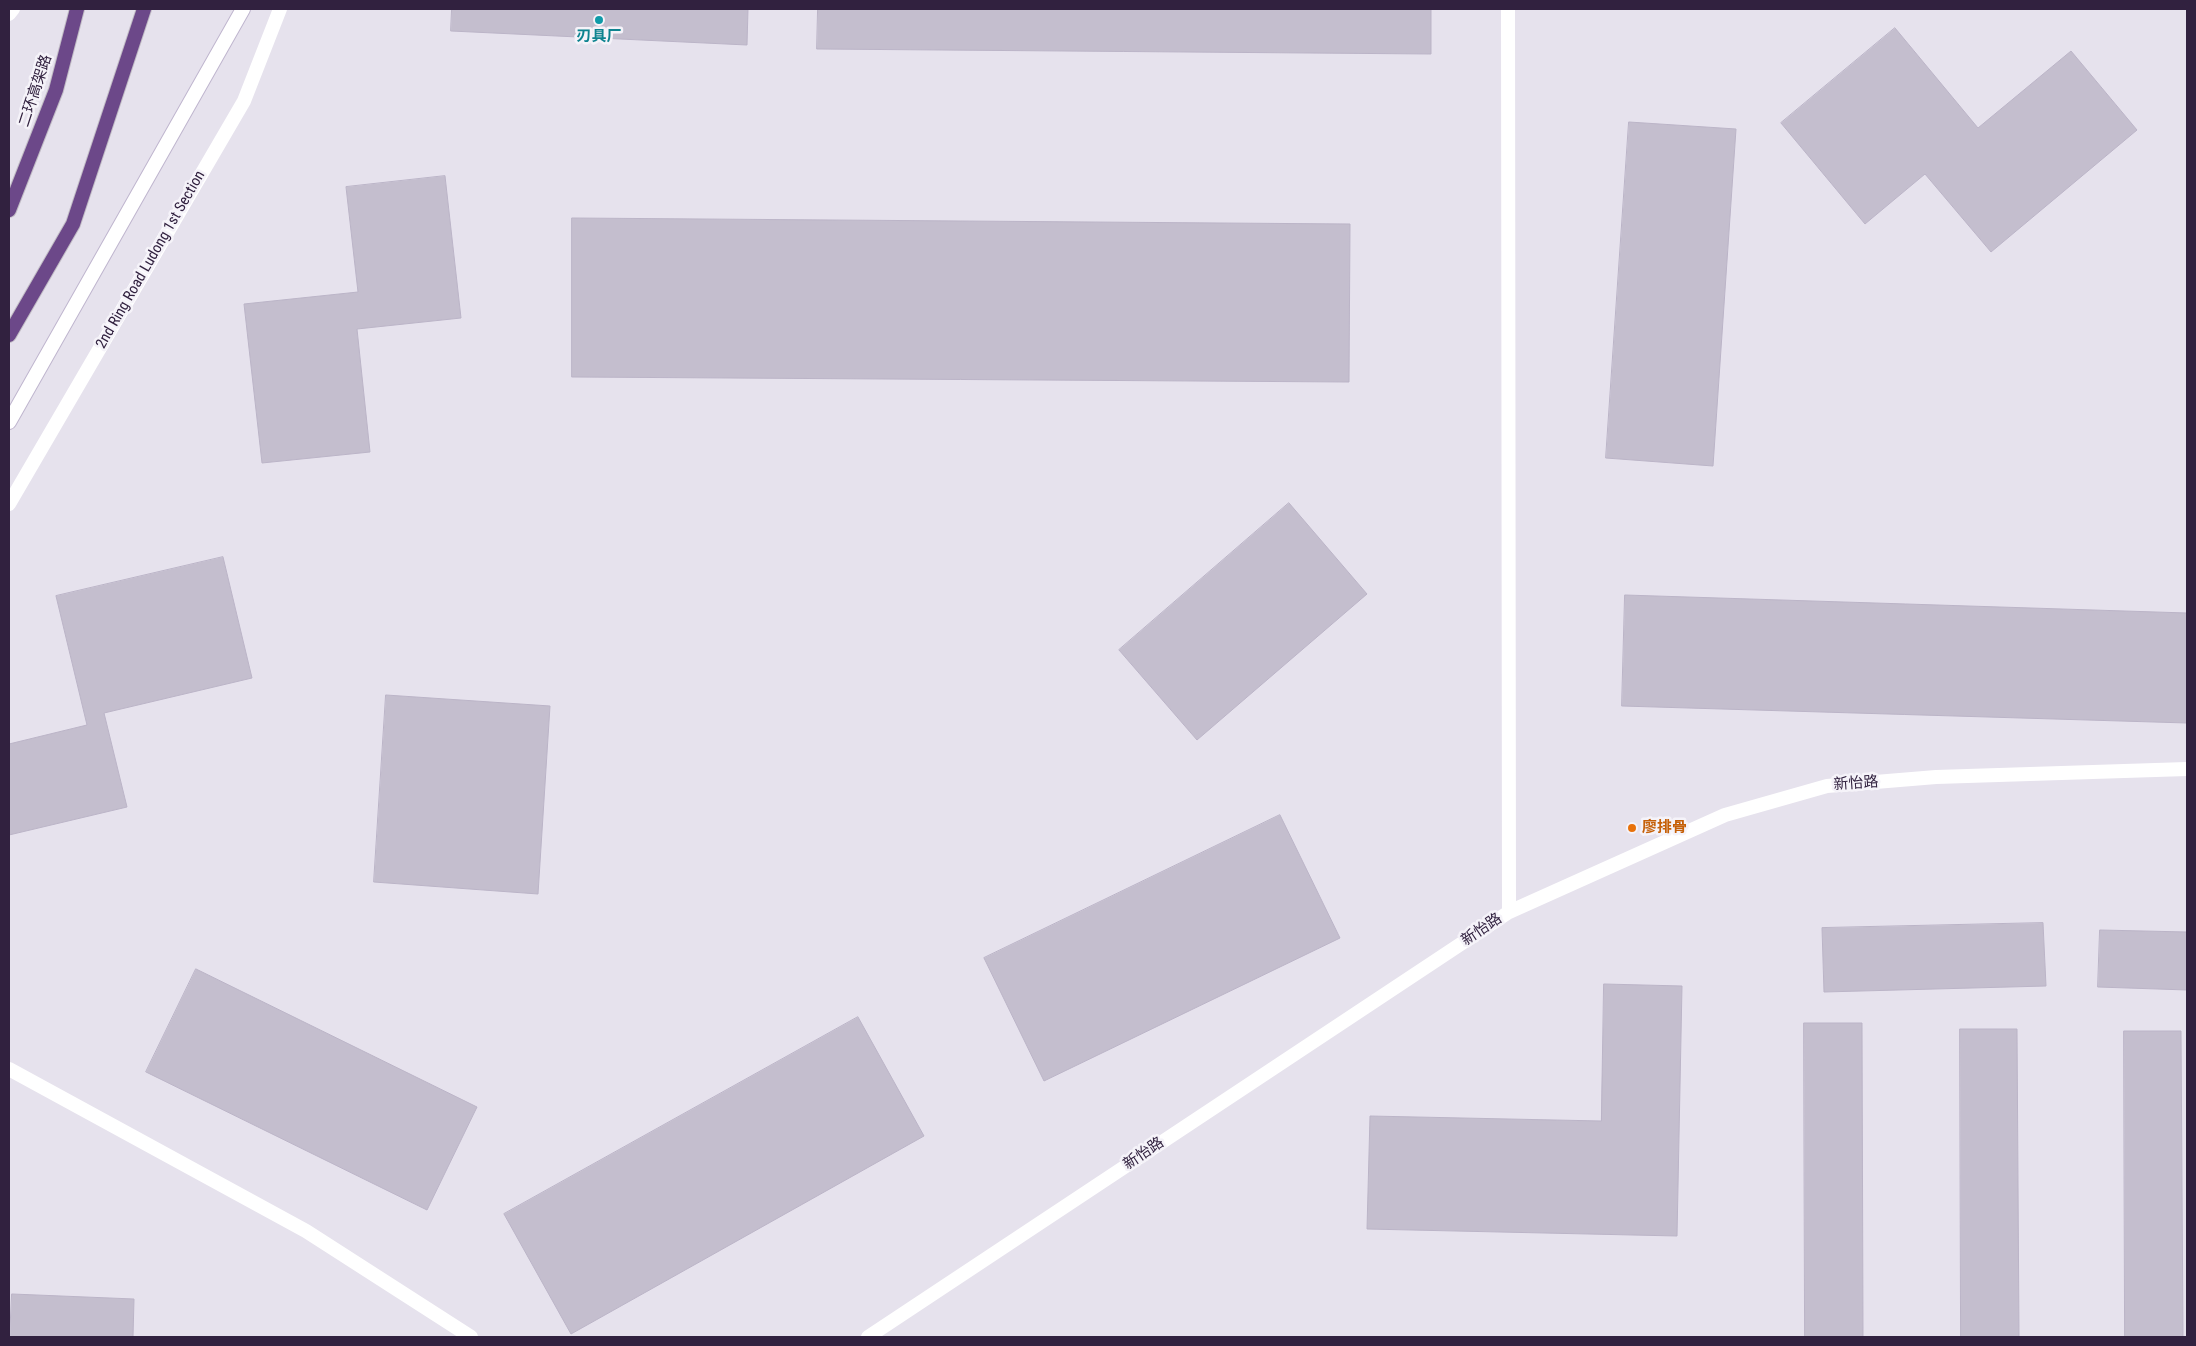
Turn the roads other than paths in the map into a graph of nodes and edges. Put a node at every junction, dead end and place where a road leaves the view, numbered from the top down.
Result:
1 (13, 9) edge
2 (77, 9) edge
3 (144, 9) edge
4 (243, 9) edge
5 (280, 9) edge
6 (1508, 9) edge
7 (9, 14) edge
8 (9, 210) edge
9 (9, 335) edge
10 (9, 422) edge
11 (9, 504) edge
12 (2187, 769) edge
13 (1509, 912) junction
14 (9, 1069) edge
15 (471, 1337) edge
16 (868, 1337) edge

1 - 7 street
2 - 8 highway, 二环高架路
3 - 9 highway
4 - 10 street
5 - 11 street, 2nd Ring Road Ludong 1st Section
6 - 13 street
12 - 13 street, 新怡路
13 - 16 street, 新怡路
14 - 15 street

